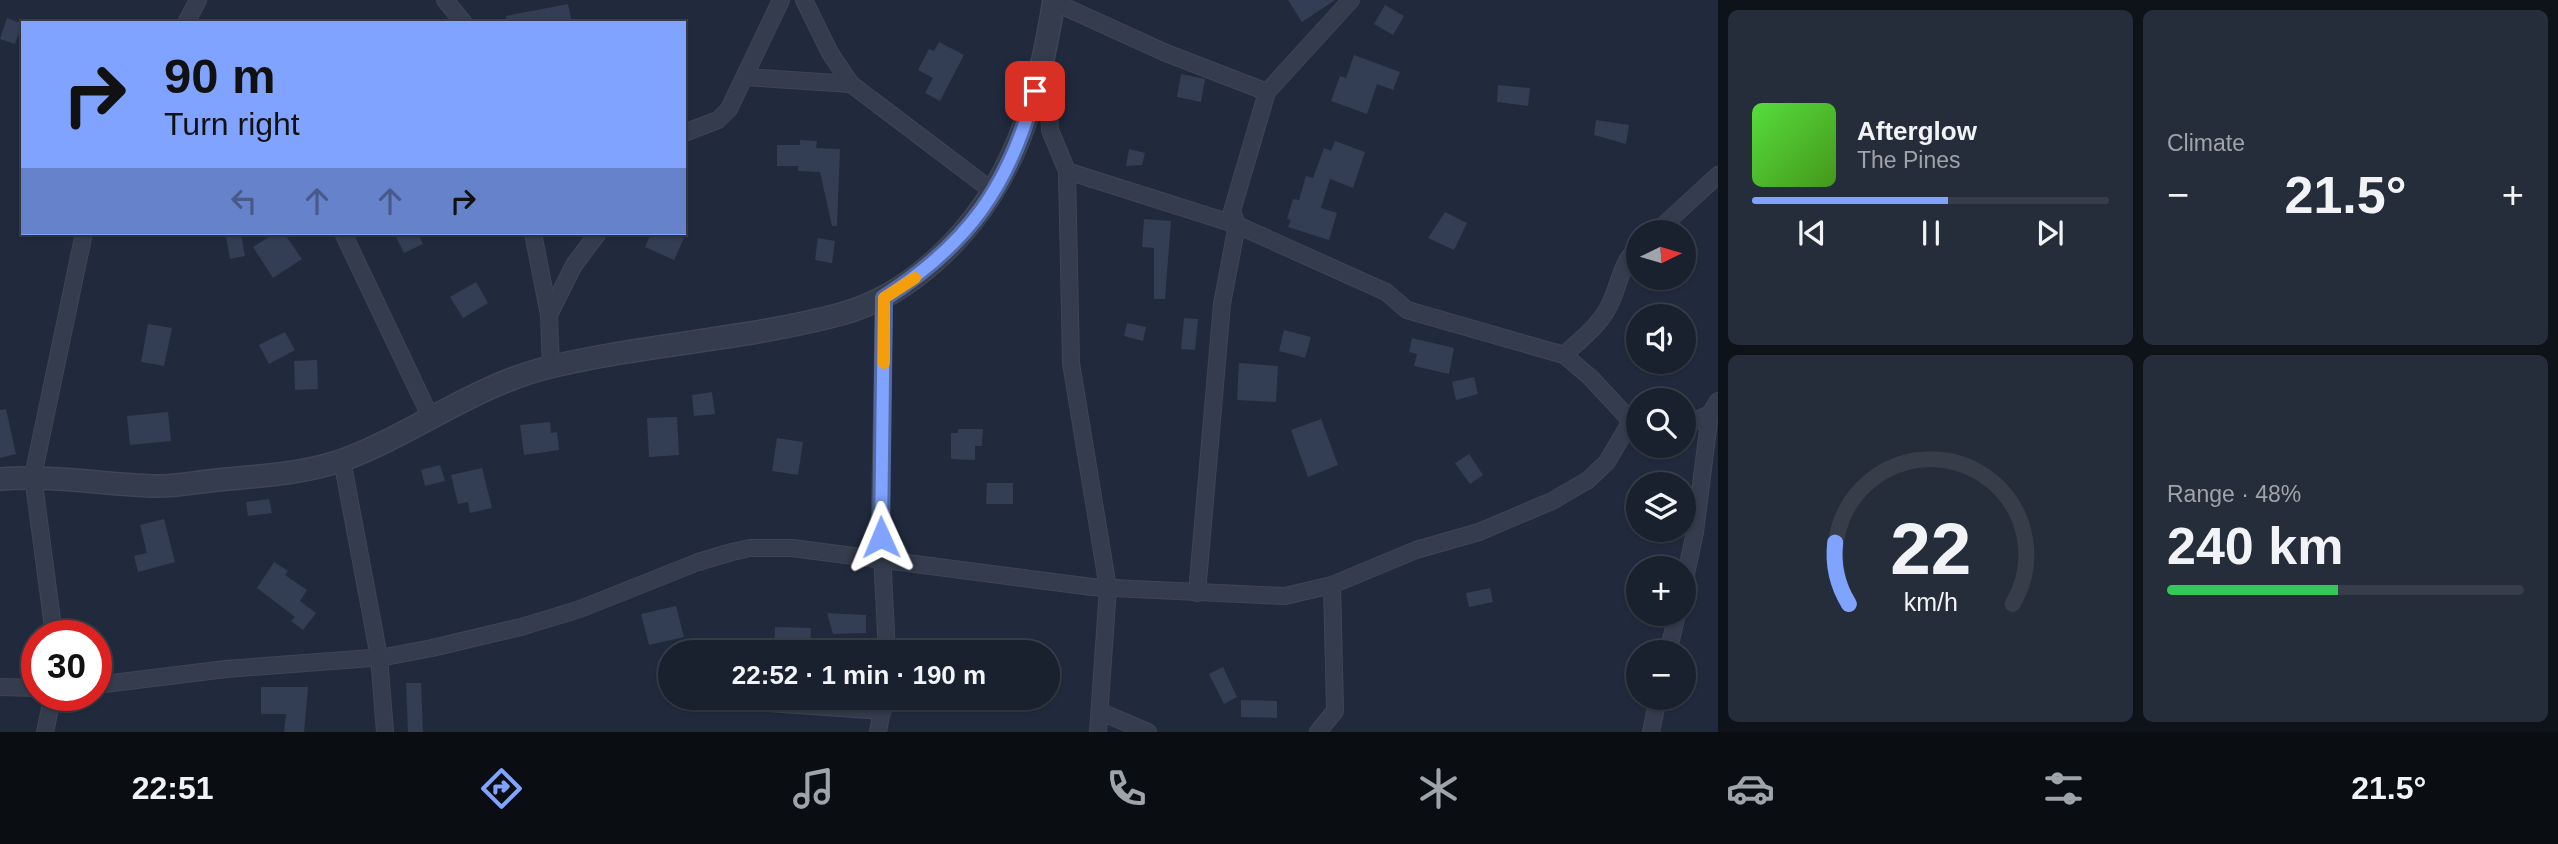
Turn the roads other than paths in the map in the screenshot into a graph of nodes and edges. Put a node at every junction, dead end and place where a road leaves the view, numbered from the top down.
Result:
1 (198, 0) edge
2 (445, 0) edge
3 (782, 0) edge
4 (804, 0) edge
5 (1352, 0) edge
6 (1054, 1) edge
7 (187, 21) edge
8 (462, 21) edge
9 (1046, 53) junction
10 (745, 78) junction
11 (851, 83) junction
12 (1267, 92) junction
13 (686, 132) edge
14 (1067, 171) junction
15 (1718, 175) edge
16 (995, 193) junction
17 (1669, 220) edge
18 (1237, 225) junction
19 (84, 235) edge
20 (344, 235) edge
21 (533, 235) edge
22 (596, 235) edge
23 (1626, 258) edge
24 (884, 298) junction
25 (549, 315) junction
26 (1564, 355) junction
27 (551, 367) junction
28 (1714, 408) edge
29 (1626, 412) edge
30 (430, 416) junction
31 (1696, 418) edge
32 (1626, 434) edge
33 (342, 460) junction
34 (33, 476) junction
35 (0, 478) edge
36 (1690, 556) edge
37 (882, 560) junction
38 (1332, 585) junction
39 (1108, 588) junction
40 (1197, 593) junction
41 (52, 620) edge
42 (886, 640) edge
43 (379, 657) junction
44 (112, 683) edge
45 (0, 687) edge
46 (21, 688) edge
47 (883, 710) edge
48 (1656, 710) edge
49 (50, 711) edge
50 (1101, 712) junction
51 (45, 732) edge
52 (385, 732) edge
53 (878, 732) edge
54 (1098, 732) edge
55 (1148, 732) edge
56 (1318, 732) edge
57 (1651, 732) edge

1 - 7 street
2 - 8 street
3 - 10 street
4 - 11 street
5 - 12 street
6 - 9 street
6 - 12 street
9 - 14 street
9 - 16 street
10 - 11 street
10 - 13 street
11 - 16 street
12 - 18 street
14 - 18 street
14 - 39 street
15 - 17 street
16 - 24 street
18 - 26 street
18 - 40 street
19 - 34 street
20 - 30 street
21 - 25 street
22 - 25 street
23 - 26 street
24 - 27 street
24 - 37 street
25 - 27 street
26 - 29 street
27 - 30 street
28 - 31 street
28 - 36 street
30 - 33 street
32 - 38 street
33 - 34 street
33 - 43 street
34 - 35 street
34 - 41 street
37 - 39 street
37 - 42 street
37 - 43 street
38 - 40 street
38 - 56 street
39 - 40 street
39 - 50 street
43 - 44 street
43 - 52 street
45 - 46 street
47 - 53 street
48 - 57 street
49 - 51 street
50 - 54 street
50 - 55 street

